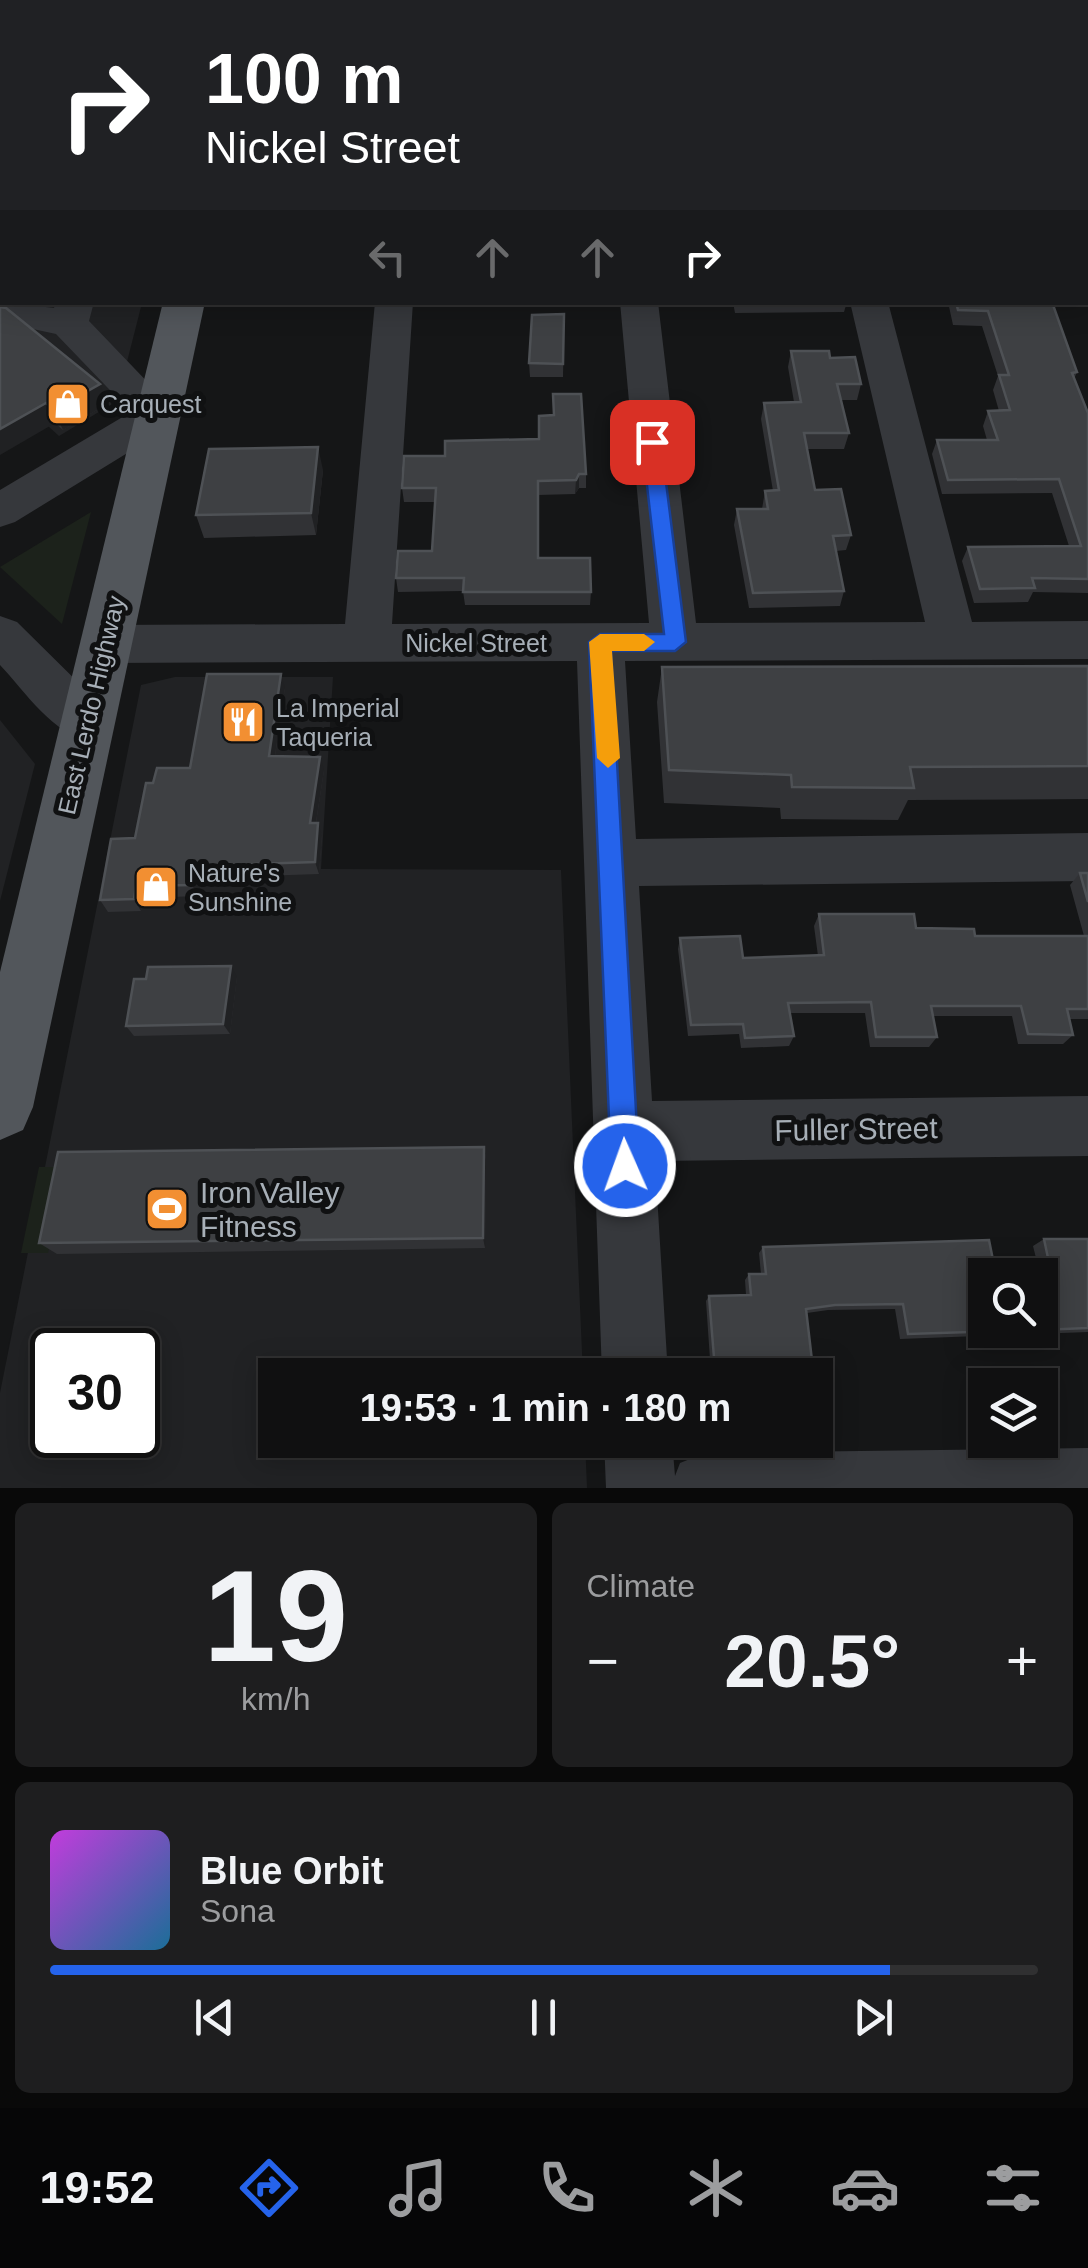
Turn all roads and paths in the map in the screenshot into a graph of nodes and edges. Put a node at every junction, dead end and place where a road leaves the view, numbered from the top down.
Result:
1 (11, 305) edge
2 (183, 305) edge
3 (394, 305) edge
4 (639, 305) edge
5 (871, 305) edge
6 (72, 313) edge
7 (158, 415) junction
8 (0, 510) edge
9 (1088, 640) edge
10 (953, 641) junction
11 (600, 642) junction
12 (675, 642) junction
13 (367, 643) junction
14 (105, 644) junction
15 (10, 662) edge
16 (87, 722) junction
17 (1088, 857) edge
18 (613, 863) junction
19 (14, 987) edge
20 (0, 1107) edge
21 (1088, 1126) edge
22 (624, 1131) junction
23 (634, 1358) edge
24 (639, 1458) edge
25 (1088, 1483) edge
26 (641, 1488) edge
27 (705, 1488) edge

1 - 6 street
2 - 7 main road, East Lerdo Highway
3 - 13 street
4 - 12 street
5 - 10 street
6 - 7 street
7 - 8 street
7 - 14 main road, East Lerdo Highway
9 - 10 street, Nickel Street
10 - 12 street, Nickel Street
11 - 12 street, Nickel Street
11 - 13 street, Nickel Street
11 - 18 street
13 - 14 street, Nickel Street
14 - 16 main road, East Lerdo Highway
15 - 16 street
16 - 19 main road, East Lerdo Highway
17 - 18 street
18 - 22 street
19 - 20 main road, East Lerdo Highway
21 - 22 street, Fuller Street
22 - 23 street
24 - 26 street
25 - 27 street

